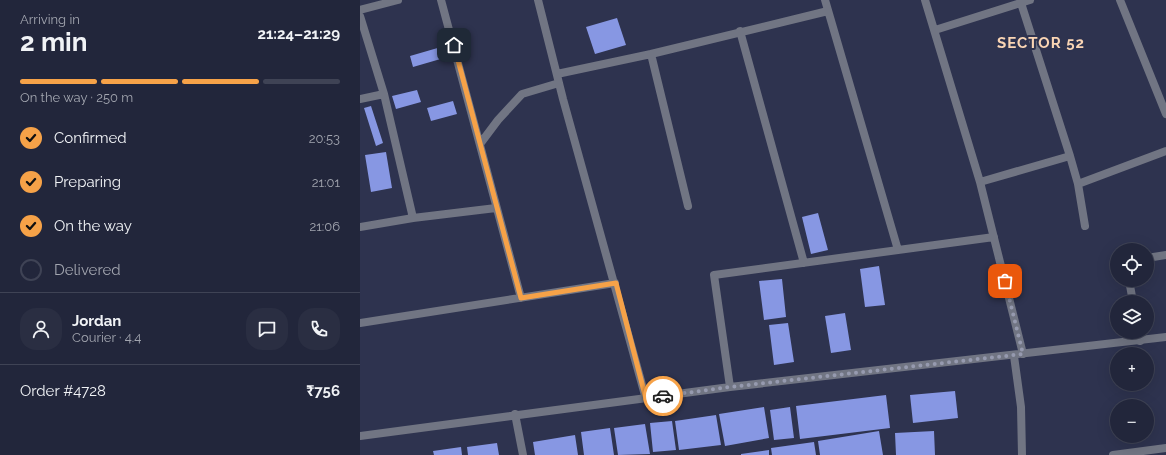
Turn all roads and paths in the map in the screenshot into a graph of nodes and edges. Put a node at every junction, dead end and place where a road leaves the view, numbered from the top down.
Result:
1 (398, 0) edge
2 (441, 0) edge
3 (538, 0) edge
4 (825, 0) edge
5 (925, 0) edge
6 (1030, 0) edge
7 (1120, 0) edge
8 (1021, 3) junction
9 (360, 10) edge
10 (828, 11) junction
11 (360, 16) edge
12 (935, 30) junction
13 (740, 31) junction
14 (651, 54) junction
15 (557, 74) junction
16 (559, 83) junction
17 (384, 94) junction
18 (360, 99) edge
19 (1166, 114) edge
20 (480, 144) junction
21 (1166, 151) edge
22 (1070, 156) junction
23 (980, 182) junction
24 (1078, 184) junction
25 (688, 206) dead end
26 (496, 208) junction
27 (413, 218) junction
28 (1085, 226) dead end
29 (360, 227) edge
30 (994, 236) junction
31 (898, 250) junction
32 (1166, 255) edge
33 (1154, 257) edge
34 (804, 264) junction
35 (616, 283) junction
36 (521, 298) junction
37 (360, 323) edge
38 (1166, 338) edge
39 (1140, 341) joint
40 (1023, 354) junction
41 (1014, 356) junction
42 (730, 387) junction
43 (646, 399) junction
44 (516, 414) junction
45 (360, 436) edge
46 (1166, 448) edge
47 (523, 455) edge
48 (1022, 455) edge
49 (1113, 455) edge

1 - 9 street
2 - 20 street
3 - 15 street
4 - 10 street
5 - 12 street
6 - 8 street
7 - 19 street
8 - 12 street
8 - 22 street
10 - 13 street
10 - 31 street
11 - 17 street
12 - 23 street
13 - 14 street
13 - 34 street
14 - 15 street
14 - 25 street
15 - 16 street
16 - 20 street
16 - 35 street
17 - 18 street
17 - 27 street
20 - 26 street
21 - 24 street
22 - 23 street
22 - 24 street
23 - 30 street
24 - 28 street
26 - 27 street
26 - 36 street
27 - 29 street
30 - 31 street
30 - 40 street
31 - 34 street
32 - 33 street
34 - 42 street
35 - 36 street
35 - 43 street
36 - 37 street
38 - 39 street
39 - 40 street
40 - 41 street
41 - 42 street
41 - 48 street
42 - 43 street
43 - 44 street
44 - 45 street
44 - 47 street
46 - 49 street

